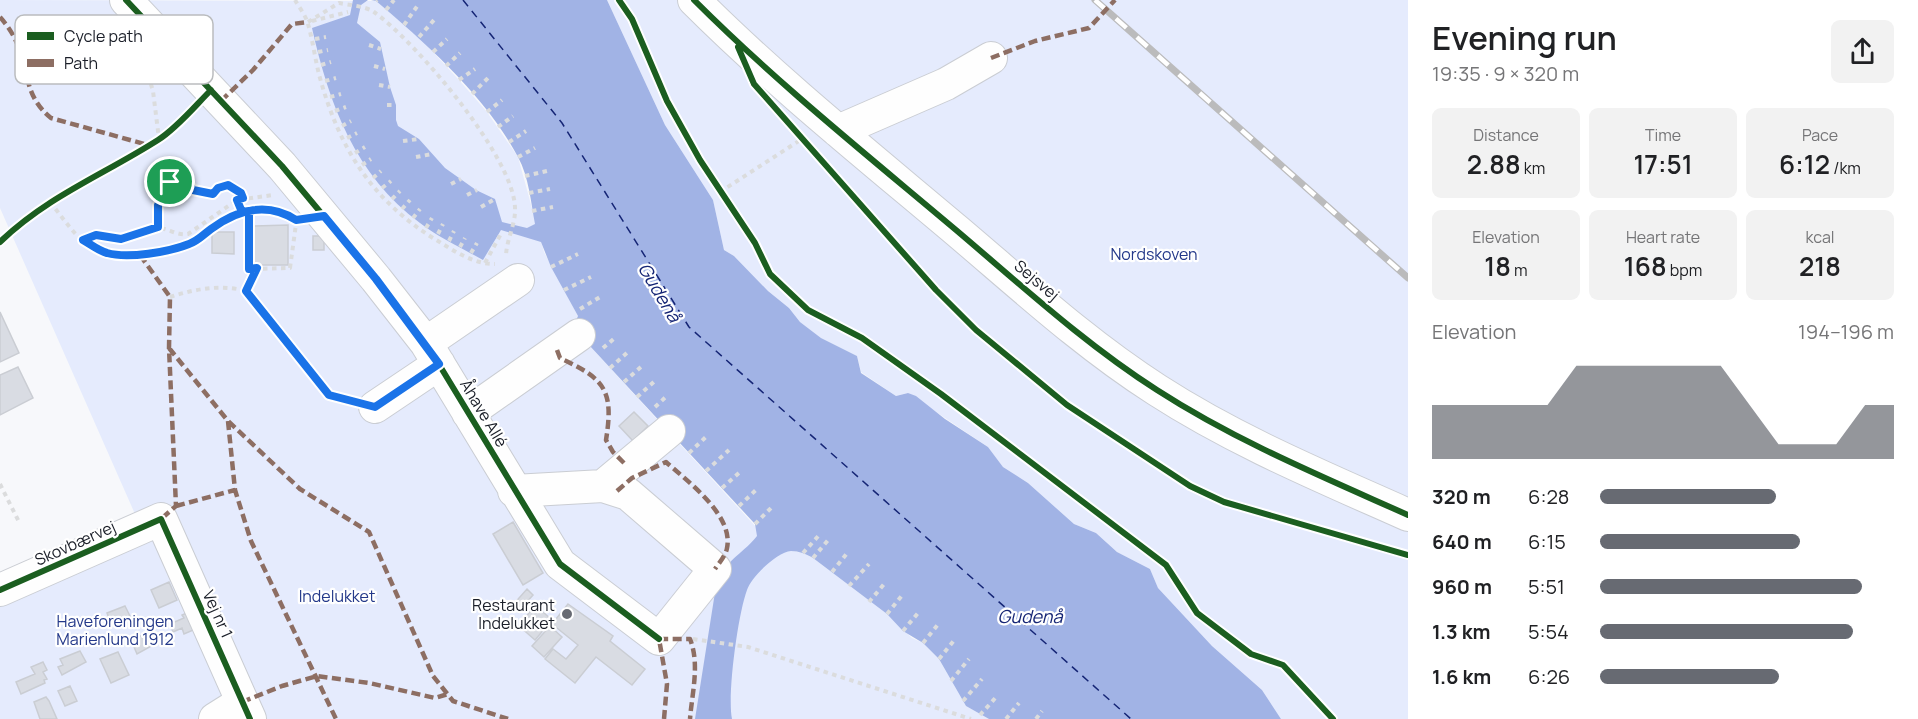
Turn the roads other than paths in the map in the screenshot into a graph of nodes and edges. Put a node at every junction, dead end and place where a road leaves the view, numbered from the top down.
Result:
1 (126, 0) edge
2 (694, 0) edge
3 (140, 15) edge
4 (992, 58) dead end
5 (205, 84) edge
6 (838, 131) junction
7 (518, 280) dead end
8 (584, 333) road end
9 (432, 353) junction
10 (375, 407) road end
11 (468, 413) junction
12 (670, 432) road end
13 (603, 486) junction
14 (514, 491) junction
15 (1408, 515) edge
16 (160, 519) joint
17 (0, 590) edge
18 (246, 711) edge
19 (215, 719) edge

1 - 3 street, Åhave Allé
2 - 6 street, Sejsvej
4 - 6 street
5 - 9 street, Åhave Allé
6 - 15 street, Sejsvej
7 - 9 street
8 - 11 street
9 - 10 street
9 - 11 street, Åhave Allé
11 - 14 street, Åhave Allé
12 - 13 street
13 - 14 street
13 - 14 street, Åhave Allé
16 - 17 street, Skovbærvej
16 - 18 street, Vej nr 1
18 - 19 street

